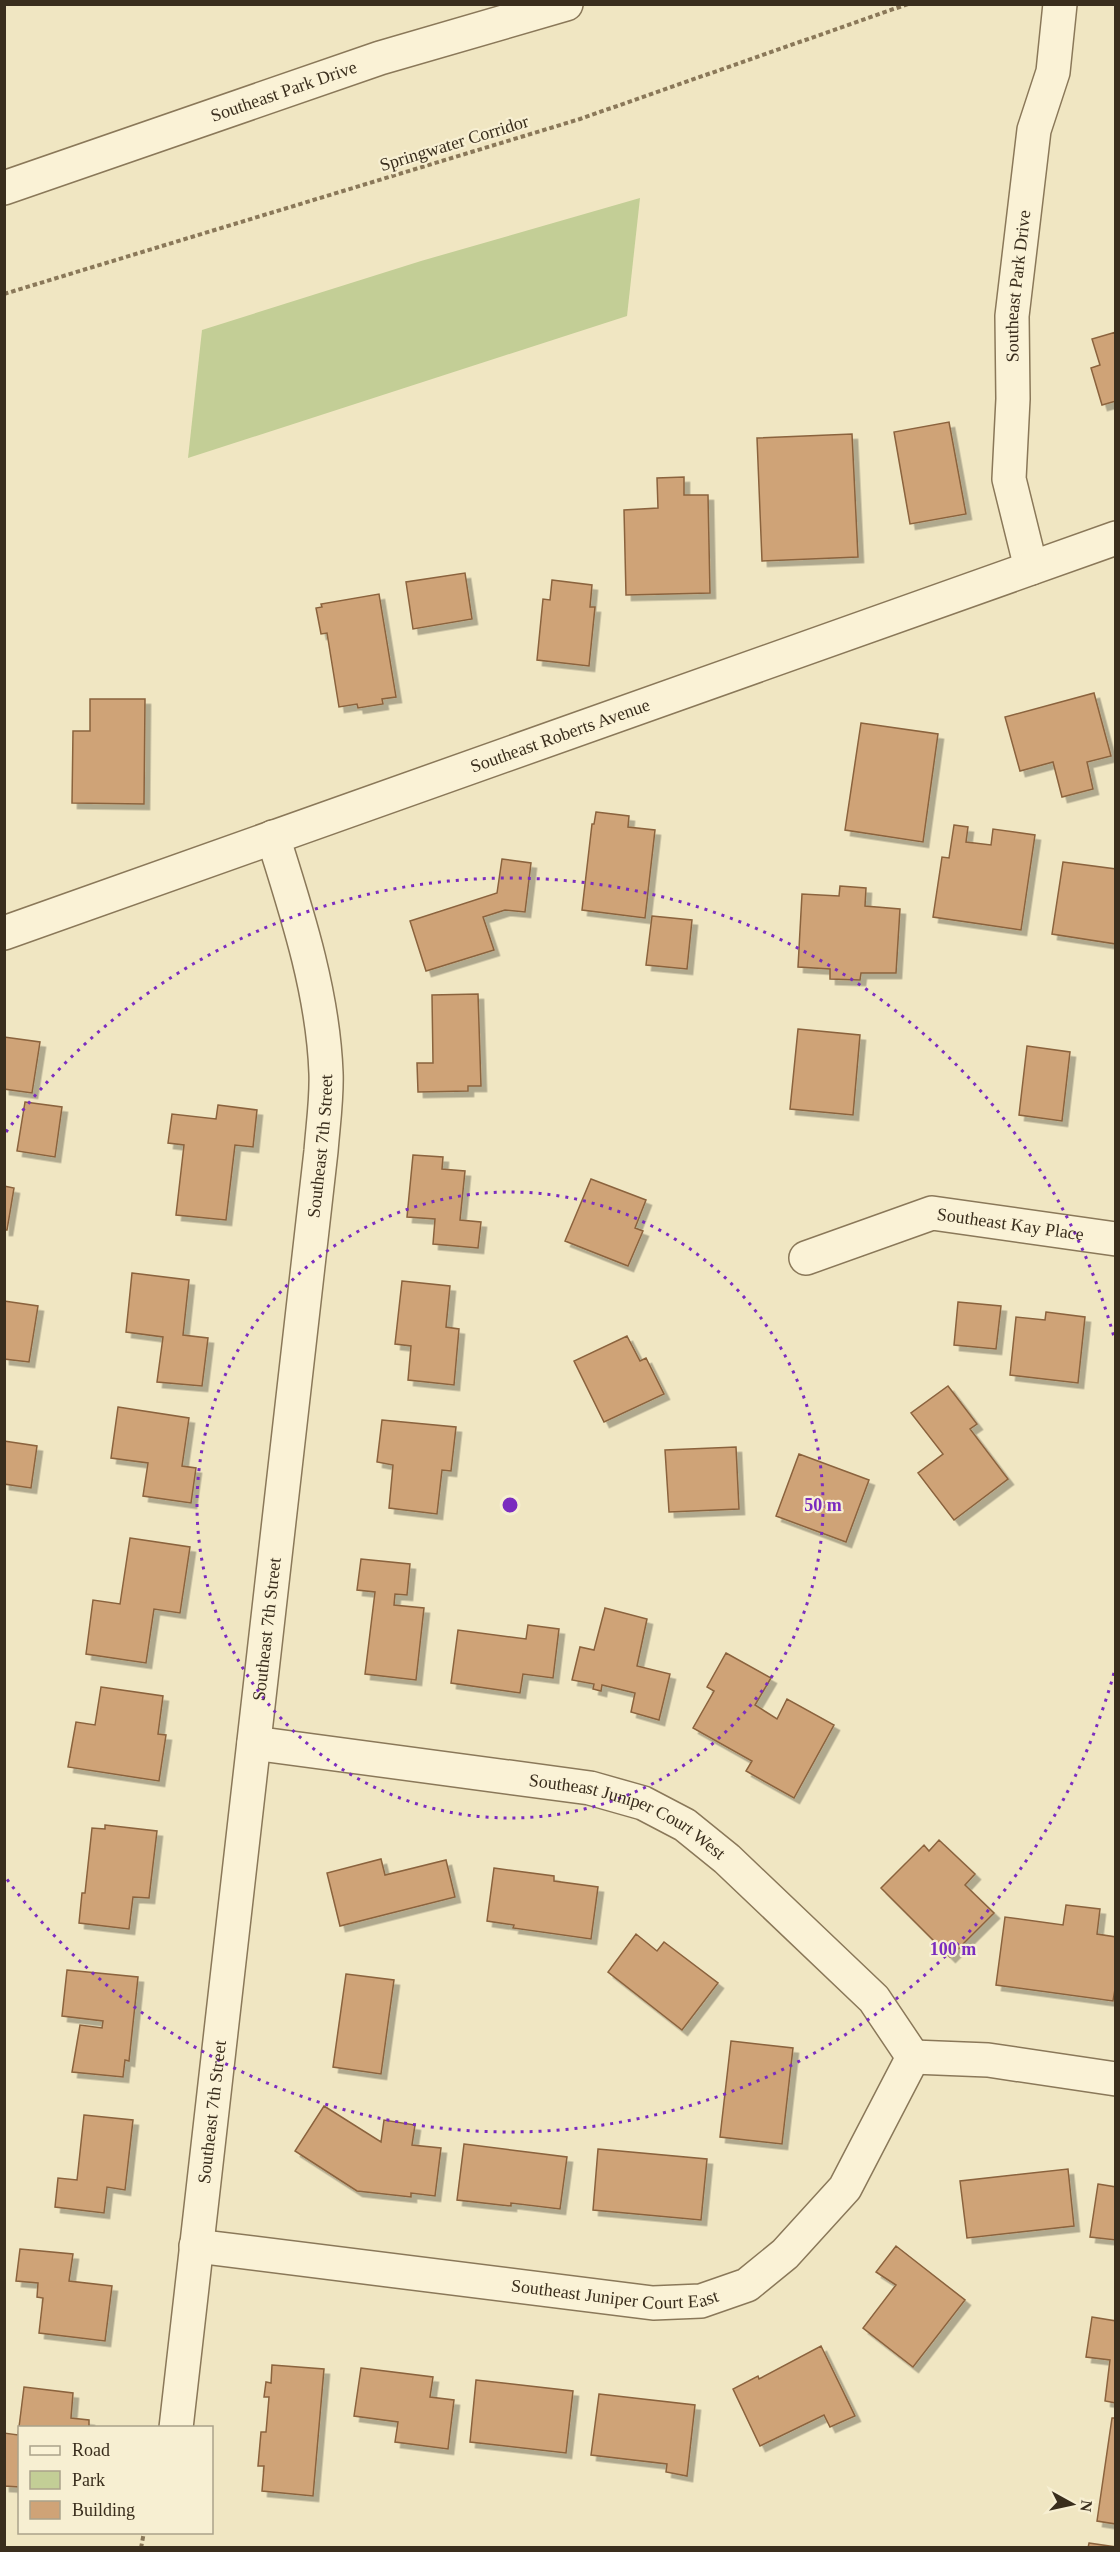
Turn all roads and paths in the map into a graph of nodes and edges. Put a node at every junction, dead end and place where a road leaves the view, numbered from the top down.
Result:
1 (566, 4) edge
2 (908, 4) edge
3 (1060, 4) edge
4 (4, 188) edge
5 (4, 294) edge
6 (1116, 538) edge
7 (1031, 568) junction
8 (273, 837) junction
9 (4, 933) edge
10 (1116, 1239) edge
11 (806, 1258) dead end
12 (254, 1743) junction
13 (913, 2057) junction
14 (1116, 2079) edge
15 (196, 2246) junction
16 (176, 2426) edge

1 - 4 street, Southeast Park Drive
2 - 5 path, Springwater Corridor
3 - 7 street, Southeast Park Drive
6 - 7 street, Southeast Roberts Avenue
7 - 8 street, Southeast Roberts Avenue
8 - 9 street, Southeast Roberts Avenue
8 - 12 street, Southeast 7th Street
10 - 11 street, Southeast Kay Place
12 - 13 street, Southeast Juniper Court West
12 - 15 street, Southeast 7th Street
13 - 14 street
13 - 15 street, Southeast Juniper Court East
15 - 16 street, Southeast 7th Street

